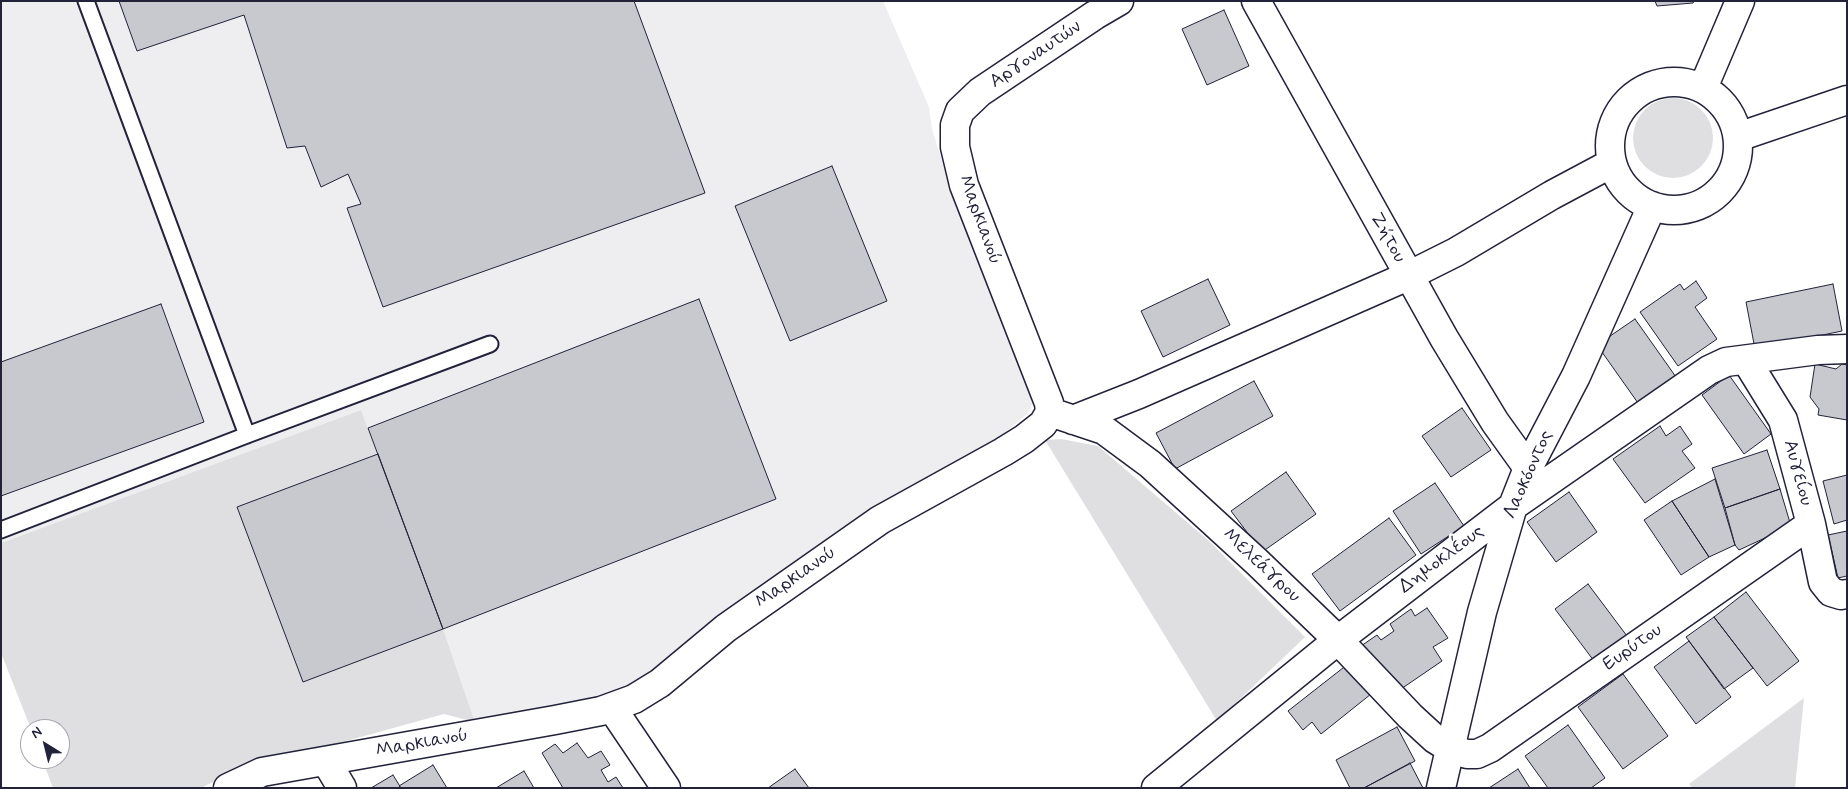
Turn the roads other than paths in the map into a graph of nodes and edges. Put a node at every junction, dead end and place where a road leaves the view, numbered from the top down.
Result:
1 (86, 1) edge
2 (1118, 1) edge
3 (1256, 1) edge
4 (1740, 1) edge
5 (1703, 88) junction
6 (1847, 100) edge
7 (958, 115) joint
8 (1738, 138) junction
9 (1612, 163) junction
10 (1652, 206) junction
11 (1408, 276) junction
12 (490, 344) dead end
13 (1847, 349) edge
14 (1746, 360) junction
15 (1061, 416) junction
16 (247, 435) junction
17 (1528, 468) junction
18 (1513, 506) junction
19 (1811, 524) junction
20 (1, 530) edge
21 (1839, 593) edge
22 (1338, 640) junction
23 (612, 708) junction
24 (1451, 749) junction
25 (326, 761) junction
26 (228, 788) edge
27 (342, 788) edge
28 (666, 788) edge
29 (1156, 788) edge
30 (1441, 788) edge

1 - 16 lane
2 - 7 street, Αργοναυτών
3 - 11 street, Ζήτου
4 - 5 street
5 - 8 street
5 - 9 street
6 - 8 street
7 - 15 street, Μαρκιανού
8 - 10 street
9 - 10 street
9 - 11 street
10 - 17 street, Λαοκόοντος
11 - 15 street
11 - 17 street, Ζήτου
12 - 16 lane
13 - 14 street, Δημοκλέους
14 - 18 street, Δημοκλέους
14 - 19 street, Αυγείου
15 - 22 street, Μελεάγρου
15 - 23 street, Μαρκιανού
16 - 20 lane
17 - 18 street, Λαοκόοντος
18 - 22 street, Δημοκλέους
18 - 24 street, Λαοκόοντος
19 - 21 street, Αυγείου
19 - 24 street, Ευρύτου
22 - 24 street, Μελεάγρου
22 - 29 street, Δημοκλέους
23 - 25 street, Μαρκιανού
23 - 28 street
24 - 30 street, Λαοκόοντος
25 - 26 street, Μαρκιανού
25 - 27 street

